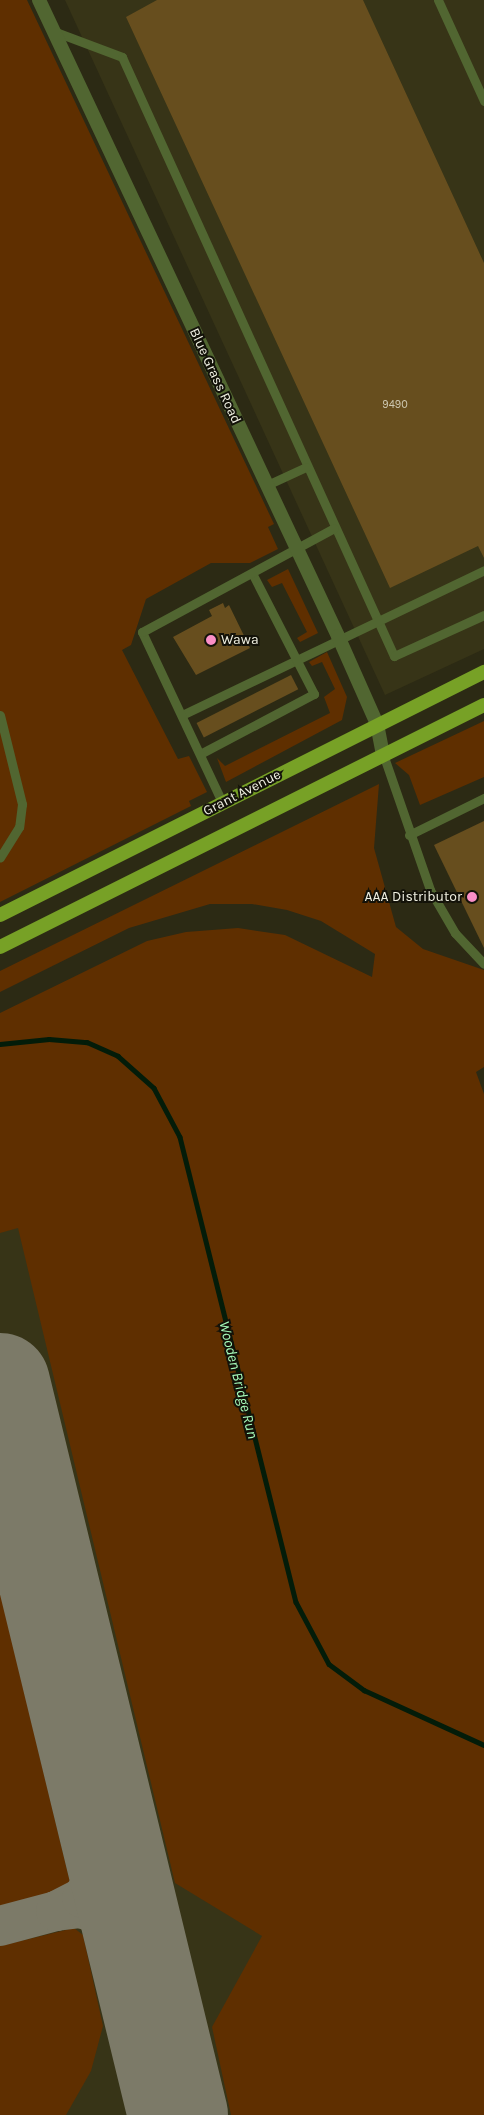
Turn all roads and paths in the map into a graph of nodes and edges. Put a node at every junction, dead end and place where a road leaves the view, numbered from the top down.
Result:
1 (39, 0) edge
2 (438, 0) edge
3 (53, 31) junction
4 (484, 101) edge
5 (306, 467) junction
6 (267, 485) junction
7 (334, 528) junction
8 (297, 549) junction
9 (484, 570) edge
10 (252, 573) junction
11 (484, 615) edge
12 (375, 620) junction
13 (338, 636) junction
14 (295, 658) junction
15 (484, 672) edge
16 (484, 705) edge
17 (0, 715) edge
18 (182, 715) junction
19 (377, 724) junction
20 (200, 754) junction
21 (383, 754) junction
22 (484, 798) edge
23 (222, 802) junction
24 (409, 835) junction
25 (0, 857) edge
26 (0, 915) edge
27 (0, 947) edge
28 (484, 964) edge

1 - 3 street, Blue Grass Road
2 - 4 lane
3 - 5 lane
3 - 6 street, Blue Grass Road
5 - 6 lane
5 - 7 lane
6 - 8 street, Blue Grass Road
7 - 8 lane
7 - 12 lane
8 - 10 lane
8 - 13 street, Blue Grass Road
9 - 12 lane
10 - 14 lane
10 - 18 lane
11 - 12 lane
12 - 13 lane
13 - 14 lane
13 - 19 street, Blue Grass Road
14 - 18 lane
14 - 20 lane
15 - 19 main road, Grant Avenue
16 - 21 main road, Grant Avenue
17 - 25 lane
18 - 20 lane
19 - 21 street, Blue Grass Road
19 - 23 main road, Grant Avenue
20 - 23 lane
21 - 24 lane
21 - 27 main road, Grant Avenue
22 - 24 lane
23 - 26 main road, Grant Avenue
24 - 28 lane

